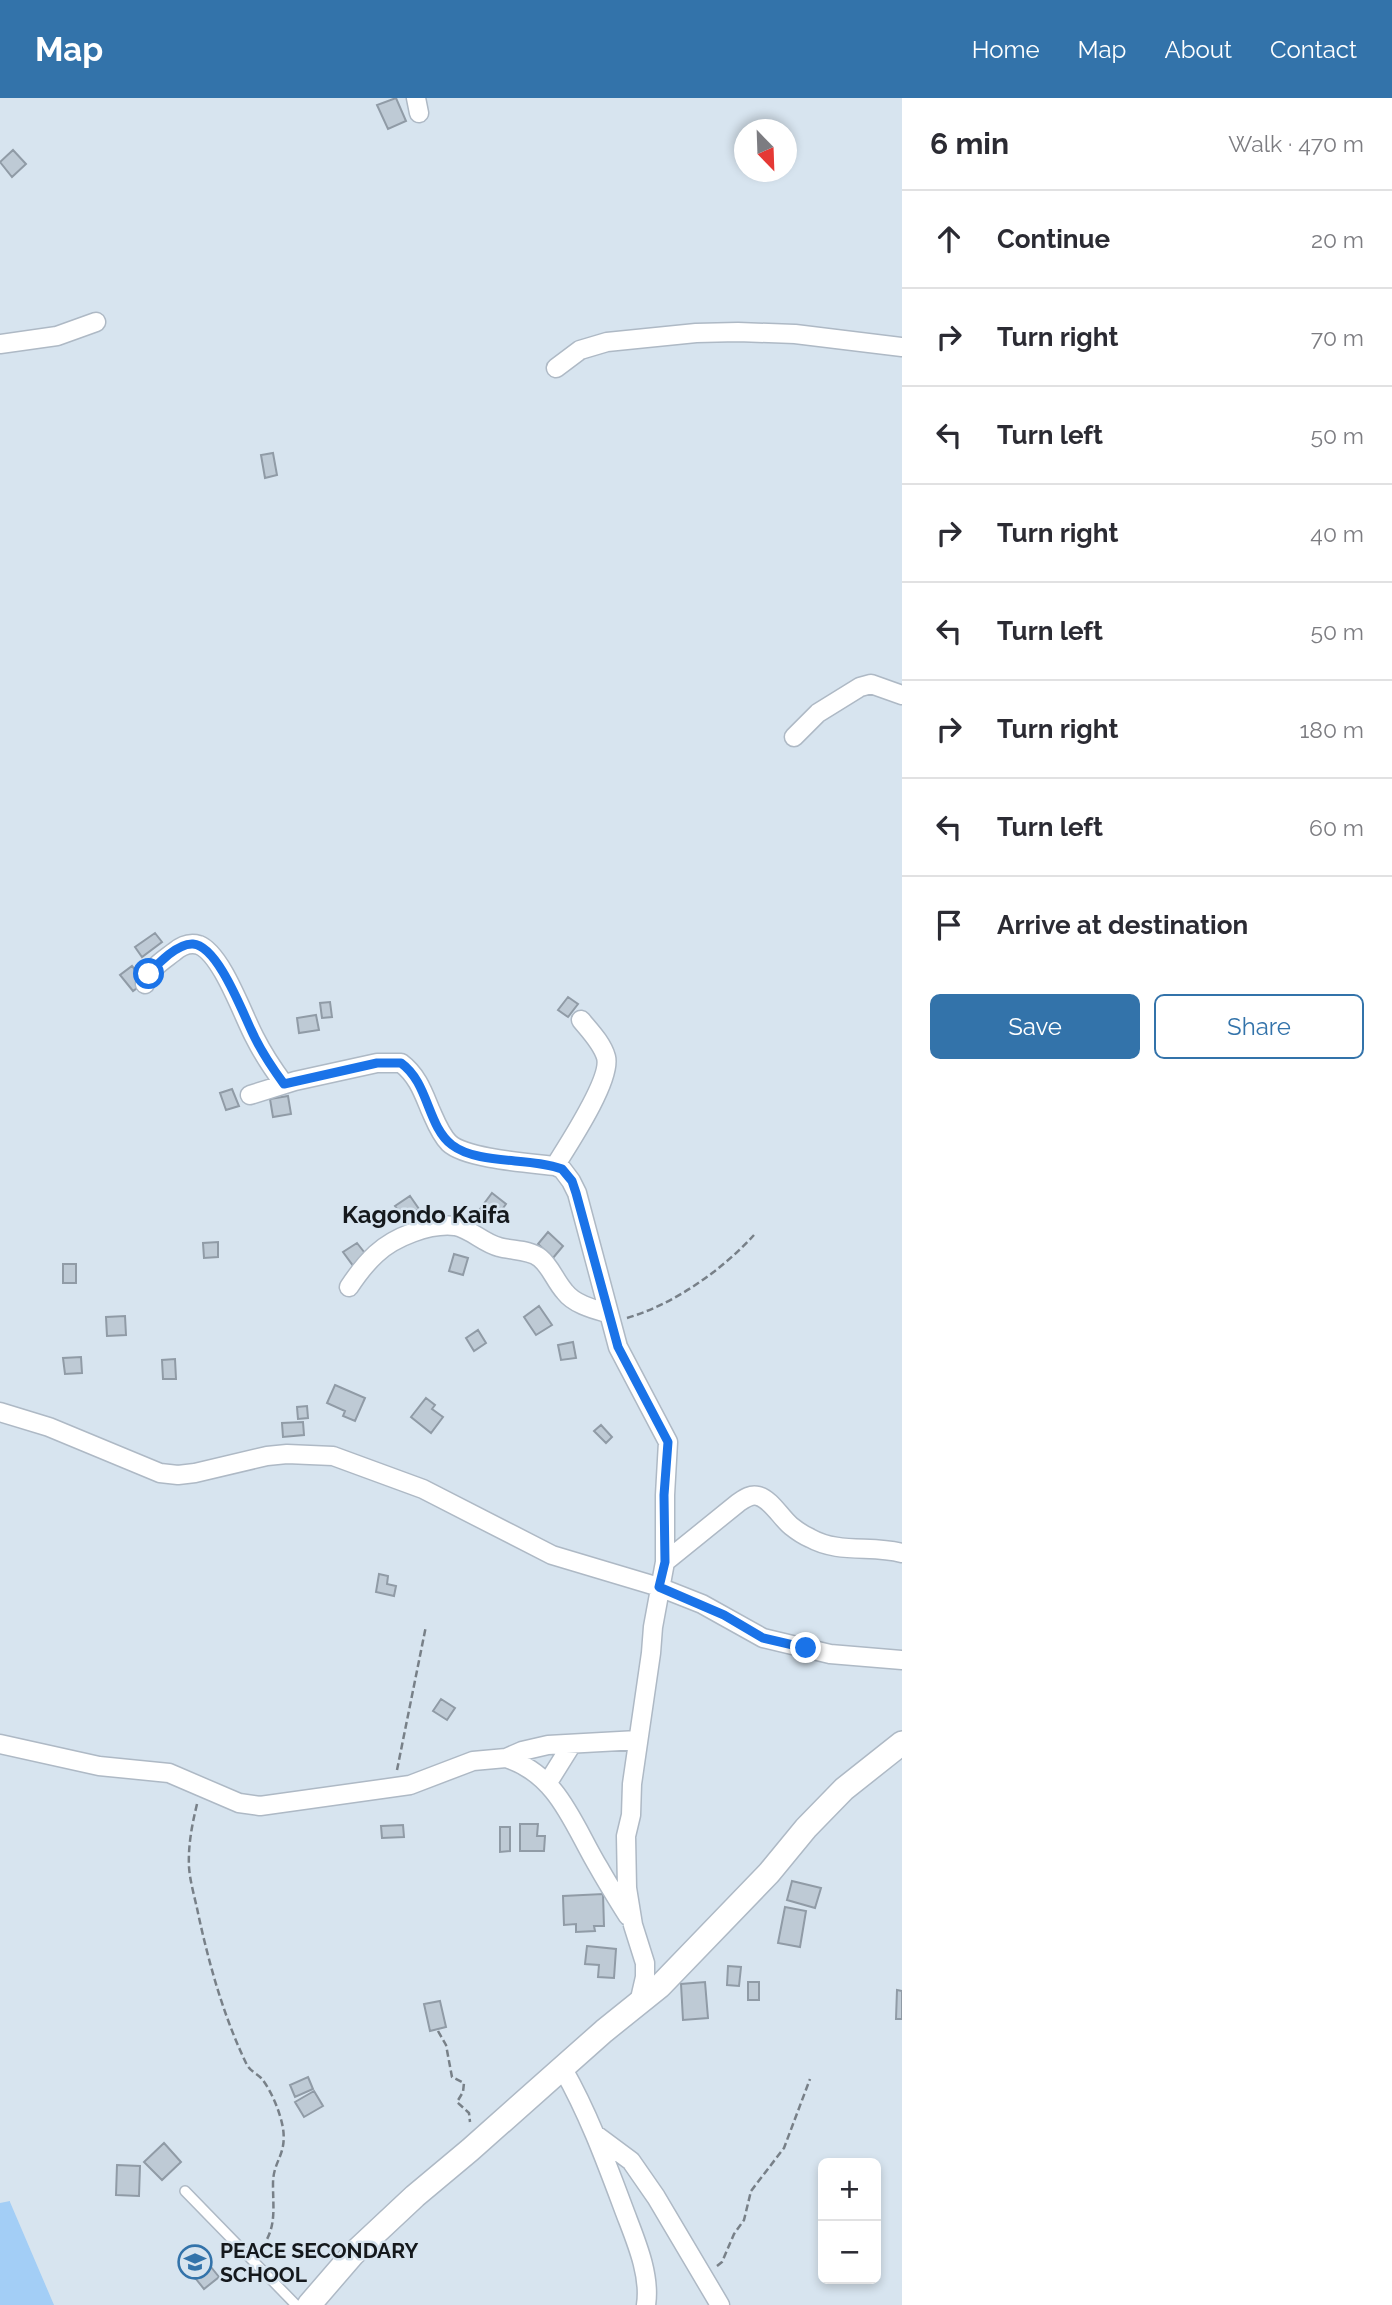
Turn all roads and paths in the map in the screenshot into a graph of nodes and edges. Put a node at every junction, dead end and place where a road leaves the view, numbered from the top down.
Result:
1 (96, 322) dead end
2 (0, 344) edge
3 (902, 347) edge
4 (556, 368) dead end
5 (902, 695) edge
6 (794, 737) dead end
7 (145, 984) dead end
8 (580, 1020) dead end
9 (284, 1084) junction
10 (250, 1095) dead end
11 (555, 1166) junction
12 (754, 1235) dead end
13 (349, 1287) dead end
14 (609, 1318) junction
15 (0, 1412) edge
16 (902, 1553) edge
17 (665, 1562) junction
18 (659, 1587) junction
19 (426, 1626) dead end
20 (902, 1660) edge
21 (638, 1740) junction
22 (902, 1743) edge
23 (0, 1744) edge
24 (572, 1744) junction
25 (506, 1758) junction
26 (547, 1784) junction
27 (202, 1787) junction
28 (396, 1787) junction
29 (633, 1925) junction
30 (639, 2003) junction
31 (438, 2031) dead end
32 (563, 2069) junction
33 (810, 2079) dead end
34 (596, 2135) junction
35 (470, 2150) junction
36 (185, 2191) dead end
37 (254, 2262) junction
38 (701, 2272) junction
39 (296, 2305) edge
40 (309, 2305) edge
41 (646, 2305) edge
42 (720, 2305) edge

1 - 2 street
3 - 4 street
5 - 6 street
7 - 9 street
8 - 11 street
9 - 10 street
9 - 11 street
11 - 14 street
12 - 14 path
13 - 14 street
14 - 17 street
15 - 18 street
16 - 17 street
17 - 18 street
18 - 20 street
18 - 21 street
19 - 28 path
21 - 24 street
21 - 29 street
22 - 30 street
23 - 27 street
24 - 25 street
24 - 26 street
25 - 26 street
25 - 28 street
26 - 29 street
27 - 28 street
27 - 37 path
29 - 30 street
30 - 32 street
31 - 35 path
32 - 34 street
32 - 35 street
33 - 38 path
34 - 38 street
34 - 41 street
35 - 40 street
36 - 37 lane
37 - 39 lane
38 - 42 street

